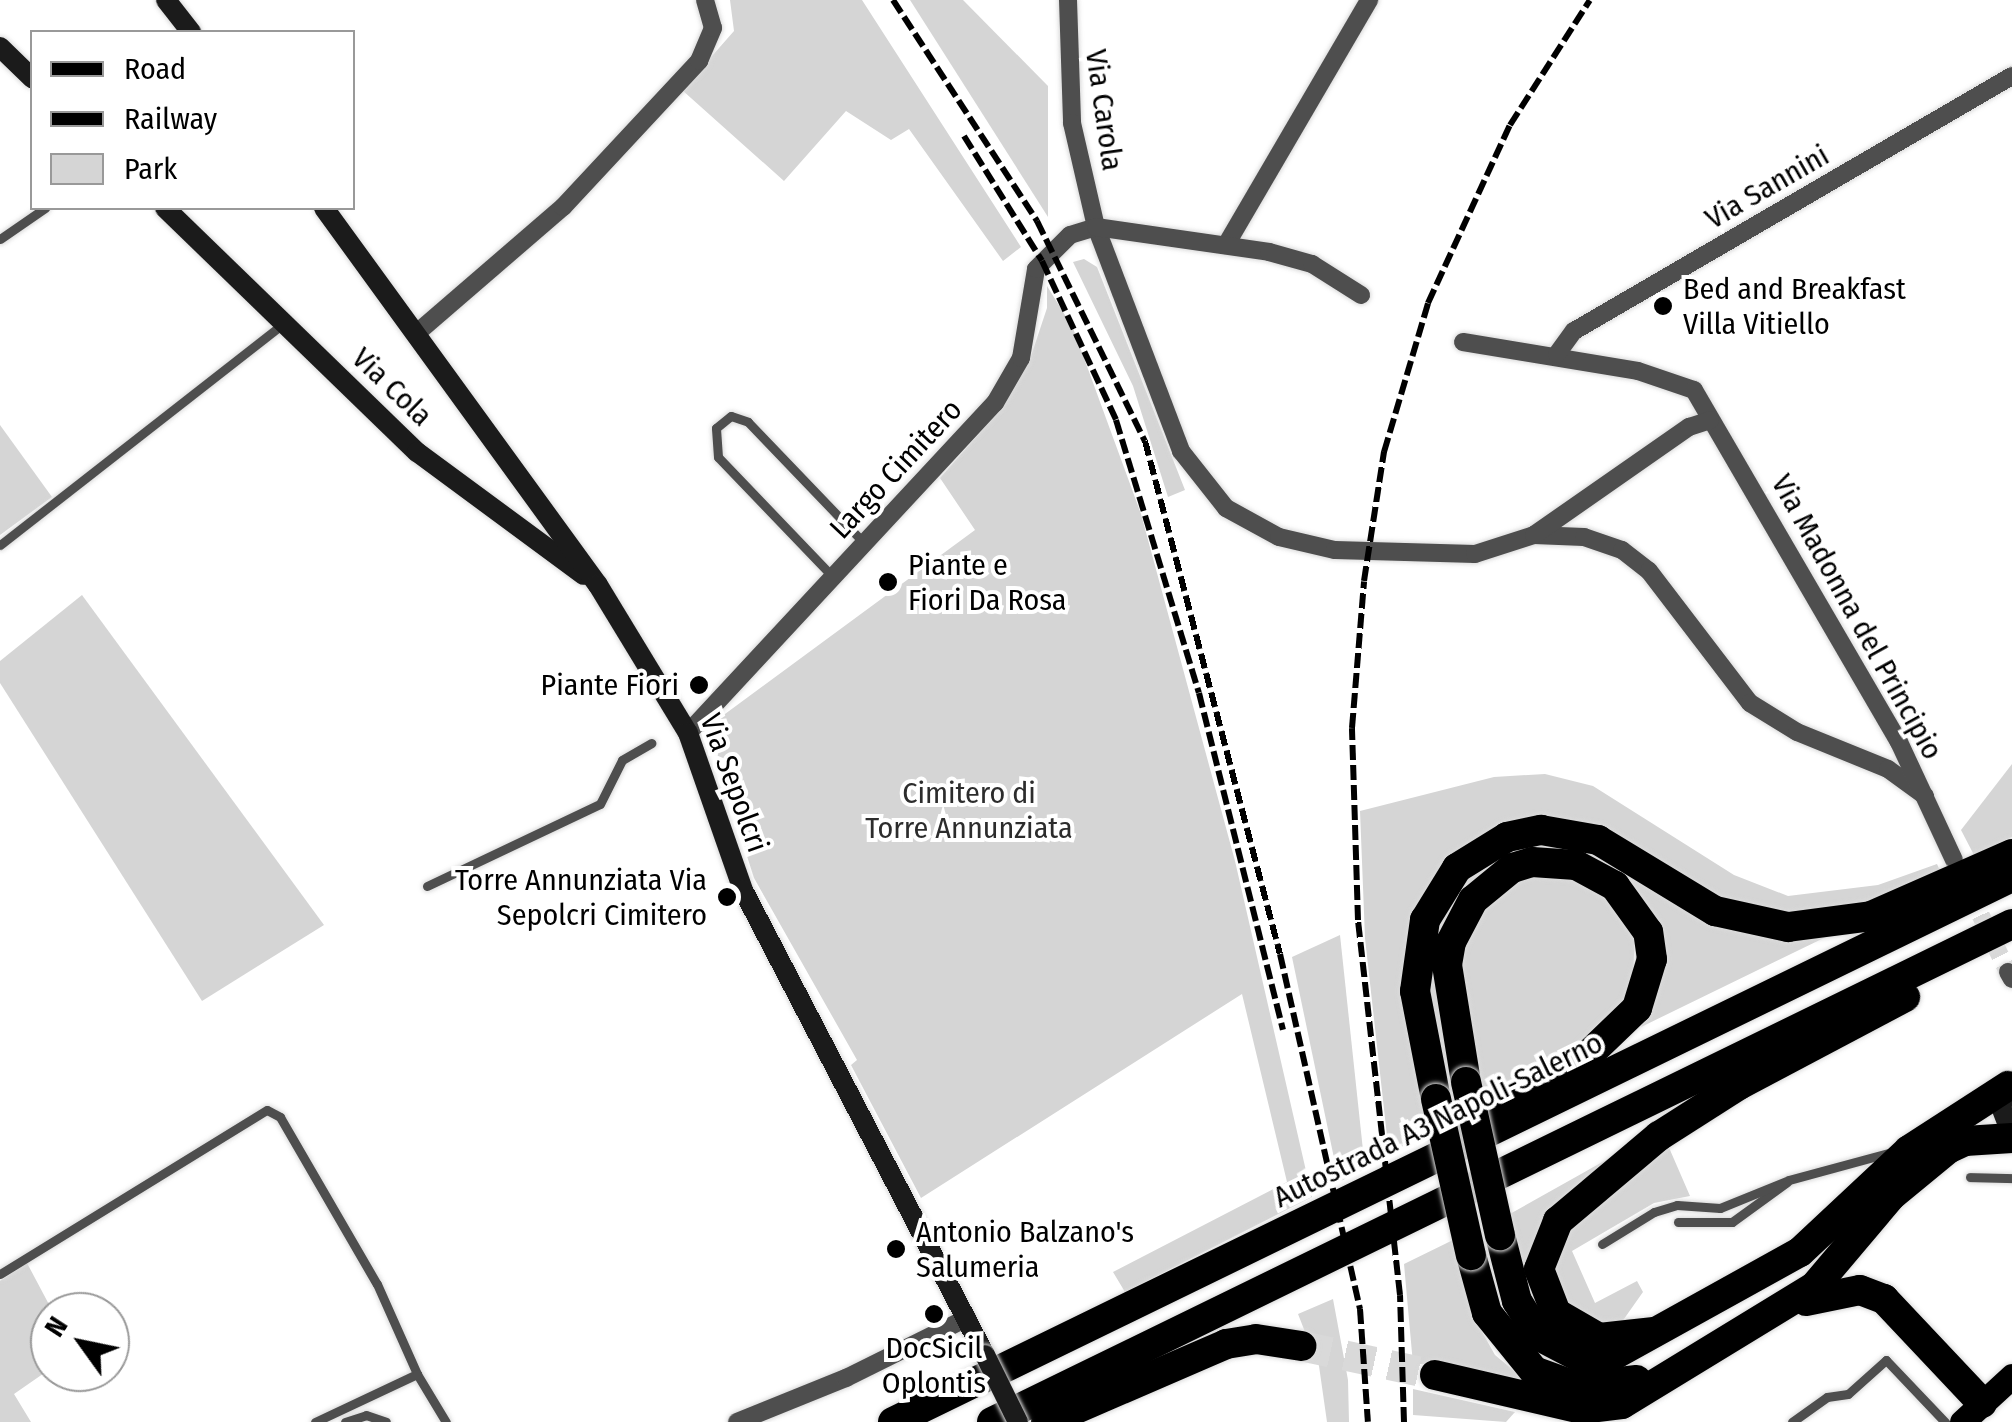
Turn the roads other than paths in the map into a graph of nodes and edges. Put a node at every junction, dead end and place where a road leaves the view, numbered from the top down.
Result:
1 (166, 0) edge
2 (705, 0) edge
3 (1068, 0) edge
4 (1369, 0) edge
5 (189, 30) edge
6 (0, 46) edge
7 (30, 76) edge
8 (2012, 76) edge
9 (42, 210) edge
10 (167, 210) edge
11 (326, 210) edge
12 (1096, 227) junction
13 (0, 240) edge
14 (1226, 245) junction
15 (1362, 295) dead end
16 (284, 324) junction
17 (418, 332) junction
18 (1462, 342) dead end
19 (1557, 354) junction
20 (1710, 420) junction
21 (1534, 535) junction
22 (864, 542) junction
23 (0, 545) edge
24 (832, 577) junction
25 (598, 585) junction
26 (681, 731) junction
27 (650, 743) dead end
28 (1925, 796) junction
29 (2012, 854) edge
30 (1954, 860) dead end
31 (2012, 877) edge
32 (427, 886) dead end
33 (2012, 926) edge
34 (2010, 1084) edge
35 (2012, 1136) edge
36 (1909, 1150) junction
37 (1970, 1176) dead end
38 (2012, 1178) edge
39 (1789, 1180) junction
40 (1361, 1198) junction
41 (1678, 1222) dead end
42 (1602, 1244) dead end
43 (0, 1274) edge
44 (1775, 1314) junction
45 (967, 1318) junction
46 (1654, 1332) junction
47 (1300, 1346) tunnel mouth
48 (1709, 1351) junction
49 (417, 1374) junction
50 (1436, 1375) tunnel mouth
51 (2012, 1376) edge
52 (1972, 1412) edge
53 (314, 1422) edge
54 (345, 1422) edge
55 (386, 1422) edge
56 (446, 1422) edge
57 (737, 1422) edge
58 (893, 1422) edge
59 (992, 1422) edge
60 (1018, 1422) edge
61 (1046, 1422) edge
62 (1792, 1422) edge
63 (1945, 1422) edge

1 - 5 street
2 - 17 street
3 - 12 street, Via Carola
4 - 14 street
6 - 7 street
8 - 19 street, Via Sannini
9 - 13 lane
10 - 16 street, Via Cola
11 - 17 street, Via Sepolcri
12 - 14 street
12 - 21 street, Via Madonna del Principio
12 - 22 street, Largo Cimitero
14 - 15 street
16 - 23 lane
16 - 25 street, Via Cola
17 - 25 street, Via Sepolcri
18 - 19 street, Via Madonna del Principio
19 - 20 street, Via Madonna del Principio
20 - 21 street
20 - 28 street, Via Madonna del Principio
21 - 28 street, Via Madonna del Principio
22 - 24 street, Largo Cimitero
22 - 24 lane
24 - 26 street, Largo Cimitero
25 - 26 street, Via Sepolcri
26 - 45 street, Via Sepolcri
27 - 32 lane
28 - 30 street
29 - 48 highway, bridge
31 - 40 highway, Autostrada A3 Napoli-Salerno
33 - 46 highway
33 - 59 highway
34 - 35 street
34 - 36 highway
35 - 44 highway
36 - 39 lane
36 - 46 highway
37 - 38 lane
39 - 41 lane
39 - 42 lane
40 - 46 highway, bridge
40 - 58 highway, Autostrada A3 Napoli-Salerno
43 - 49 lane
44 - 48 highway
44 - 52 highway
45 - 57 street
45 - 60 street, Via Sepolcri, bridge
47 - 61 highway
48 - 50 highway
49 - 53 lane
49 - 56 lane
51 - 52 main road
54 - 55 lane
62 - 63 lane

